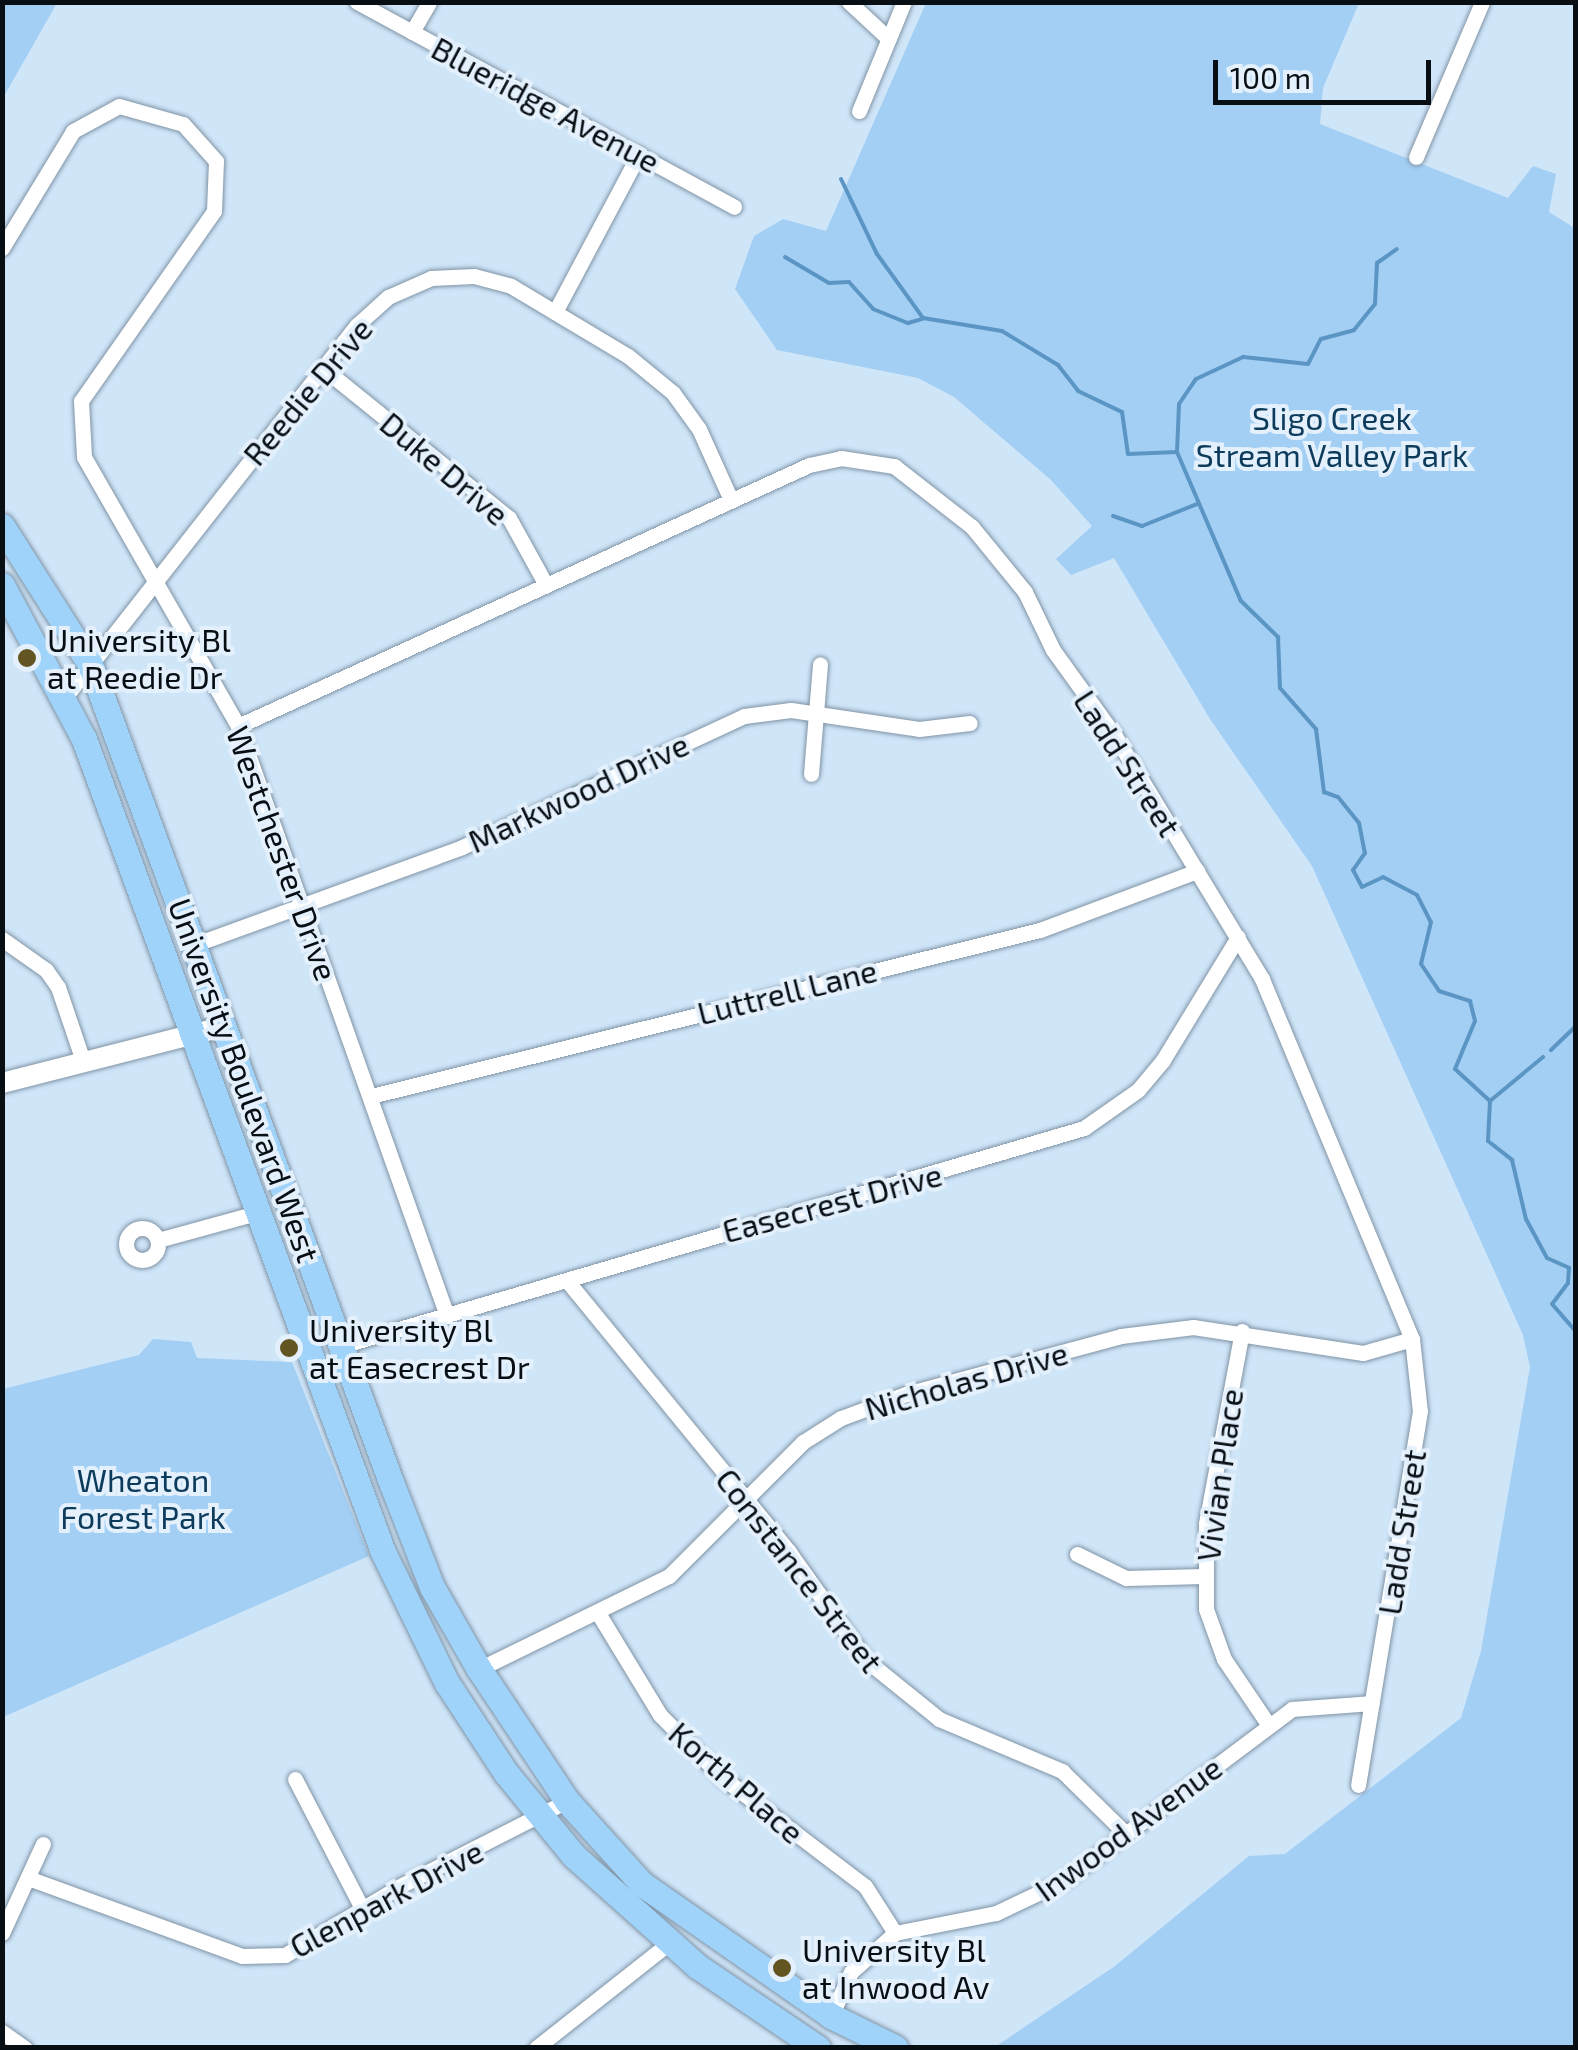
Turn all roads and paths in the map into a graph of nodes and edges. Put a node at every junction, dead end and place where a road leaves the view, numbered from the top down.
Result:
1 (357, 2) edge
2 (428, 2) edge
3 (848, 2) edge
4 (904, 2) edge
5 (1482, 2) edge
6 (412, 32) junction
7 (889, 40) junction
8 (859, 110) dead end
9 (639, 154) junction
10 (1416, 158) dead end
11 (734, 206) dead end
12 (2, 248) edge
13 (555, 312) junction
14 (323, 368) junction
15 (731, 500) junction
16 (2, 526) edge
17 (154, 579) junction
18 (2, 585) edge
19 (546, 585) junction
20 (90, 664) junction
21 (820, 664) dead end
22 (65, 697) junction
23 (816, 712) junction
24 (970, 724) dead end
25 (238, 726) junction
26 (811, 774) dead end
27 (1197, 871) junction
28 (303, 905) junction
29 (1238, 937) junction
30 (2, 939) edge
31 (196, 944) junction
32 (225, 1026) junction
33 (192, 1034) junction
34 (83, 1061) junction
35 (2, 1083) edge
36 (371, 1096) junction
37 (256, 1213) junction
38 (158, 1240) dead end
39 (568, 1282) junction
40 (447, 1316) junction
41 (1242, 1331) junction
42 (1412, 1339) junction
43 (341, 1346) junction
44 (748, 1500) junction
45 (1076, 1554) dead end
46 (1204, 1576) junction
47 (598, 1613) junction
48 (479, 1669) junction
49 (1372, 1703) junction
50 (1268, 1724) junction
51 (295, 1779) dead end
52 (1358, 1785) dead end
53 (567, 1801) junction
54 (540, 1817) junction
55 (1126, 1834) junction
56 (43, 1844) dead end
57 (28, 1878) junction
58 (362, 1908) junction
59 (2, 1932) edge
60 (895, 1933) junction
61 (669, 1944) junction
62 (831, 2016) junction
63 (2, 2032) edge
64 (25, 2048) edge
65 (536, 2048) edge
66 (818, 2048) edge
67 (896, 2048) edge

1 - 6 street, Blueridge Avenue
2 - 6 street
3 - 7 street
4 - 7 street
5 - 10 street
6 - 9 street, Blueridge Avenue
7 - 8 street
9 - 11 street, Blueridge Avenue
9 - 13 street
12 - 17 street, Westchester Drive
13 - 14 street, Reedie Drive
13 - 15 street, Reedie Drive
14 - 17 street, Reedie Drive
14 - 19 street, Duke Drive
15 - 19 street, Ladd Street
15 - 27 street, Ladd Street
16 - 20 main road, University Boulevard West
17 - 20 street, Reedie Drive
17 - 25 street, Westchester Drive
18 - 22 main road, University Boulevard West
19 - 25 street, Ladd Street
20 - 22 street, Reedie Drive
20 - 31 main road, University Boulevard West
21 - 23 street
22 - 33 main road, University Boulevard West
23 - 24 street, Markwood Drive
23 - 26 street
23 - 28 street, Markwood Drive
25 - 28 street, Westchester Drive
27 - 29 street, Ladd Street
27 - 36 street, Luttrell Lane
28 - 31 street, Markwood Drive
28 - 36 street, Westchester Drive
29 - 39 street, Easecrest Drive
29 - 42 street, Ladd Street
30 - 34 street
31 - 32 main road, University Boulevard West
32 - 33 street
32 - 43 main road, University Boulevard West
33 - 34 street
33 - 37 main road, University Boulevard West
34 - 35 street
36 - 40 street, Westchester Drive
37 - 38 street
37 - 54 main road, University Boulevard West
39 - 40 street, Easecrest Drive
39 - 44 street, Constance Street
40 - 43 street, Easecrest Drive
41 - 42 street, Nicholas Drive
41 - 44 street, Nicholas Drive
41 - 46 street, Vivian Place
42 - 49 street, Ladd Street
43 - 48 main road, University Boulevard West
44 - 47 street, Nicholas Drive
44 - 55 street, Constance Street
45 - 46 street
46 - 50 street, Vivian Place
47 - 48 street, Nicholas Drive
47 - 60 street, Korth Place
48 - 53 main road, University Boulevard West
49 - 50 street, Inwood Avenue
49 - 52 street, Ladd Street
50 - 55 street, Inwood Avenue
51 - 58 street
53 - 54 street, Glenpark Drive
53 - 62 main road, University Boulevard West
54 - 58 street, Glenpark Drive
54 - 61 main road, University Boulevard West
55 - 60 street, Inwood Avenue
56 - 57 street
57 - 58 street, Glenpark Drive
57 - 59 street
60 - 62 street, Inwood Avenue
61 - 65 street
61 - 66 main road, University Boulevard West
62 - 66 street, Inwood Avenue
62 - 67 main road, University Boulevard West
63 - 64 street

